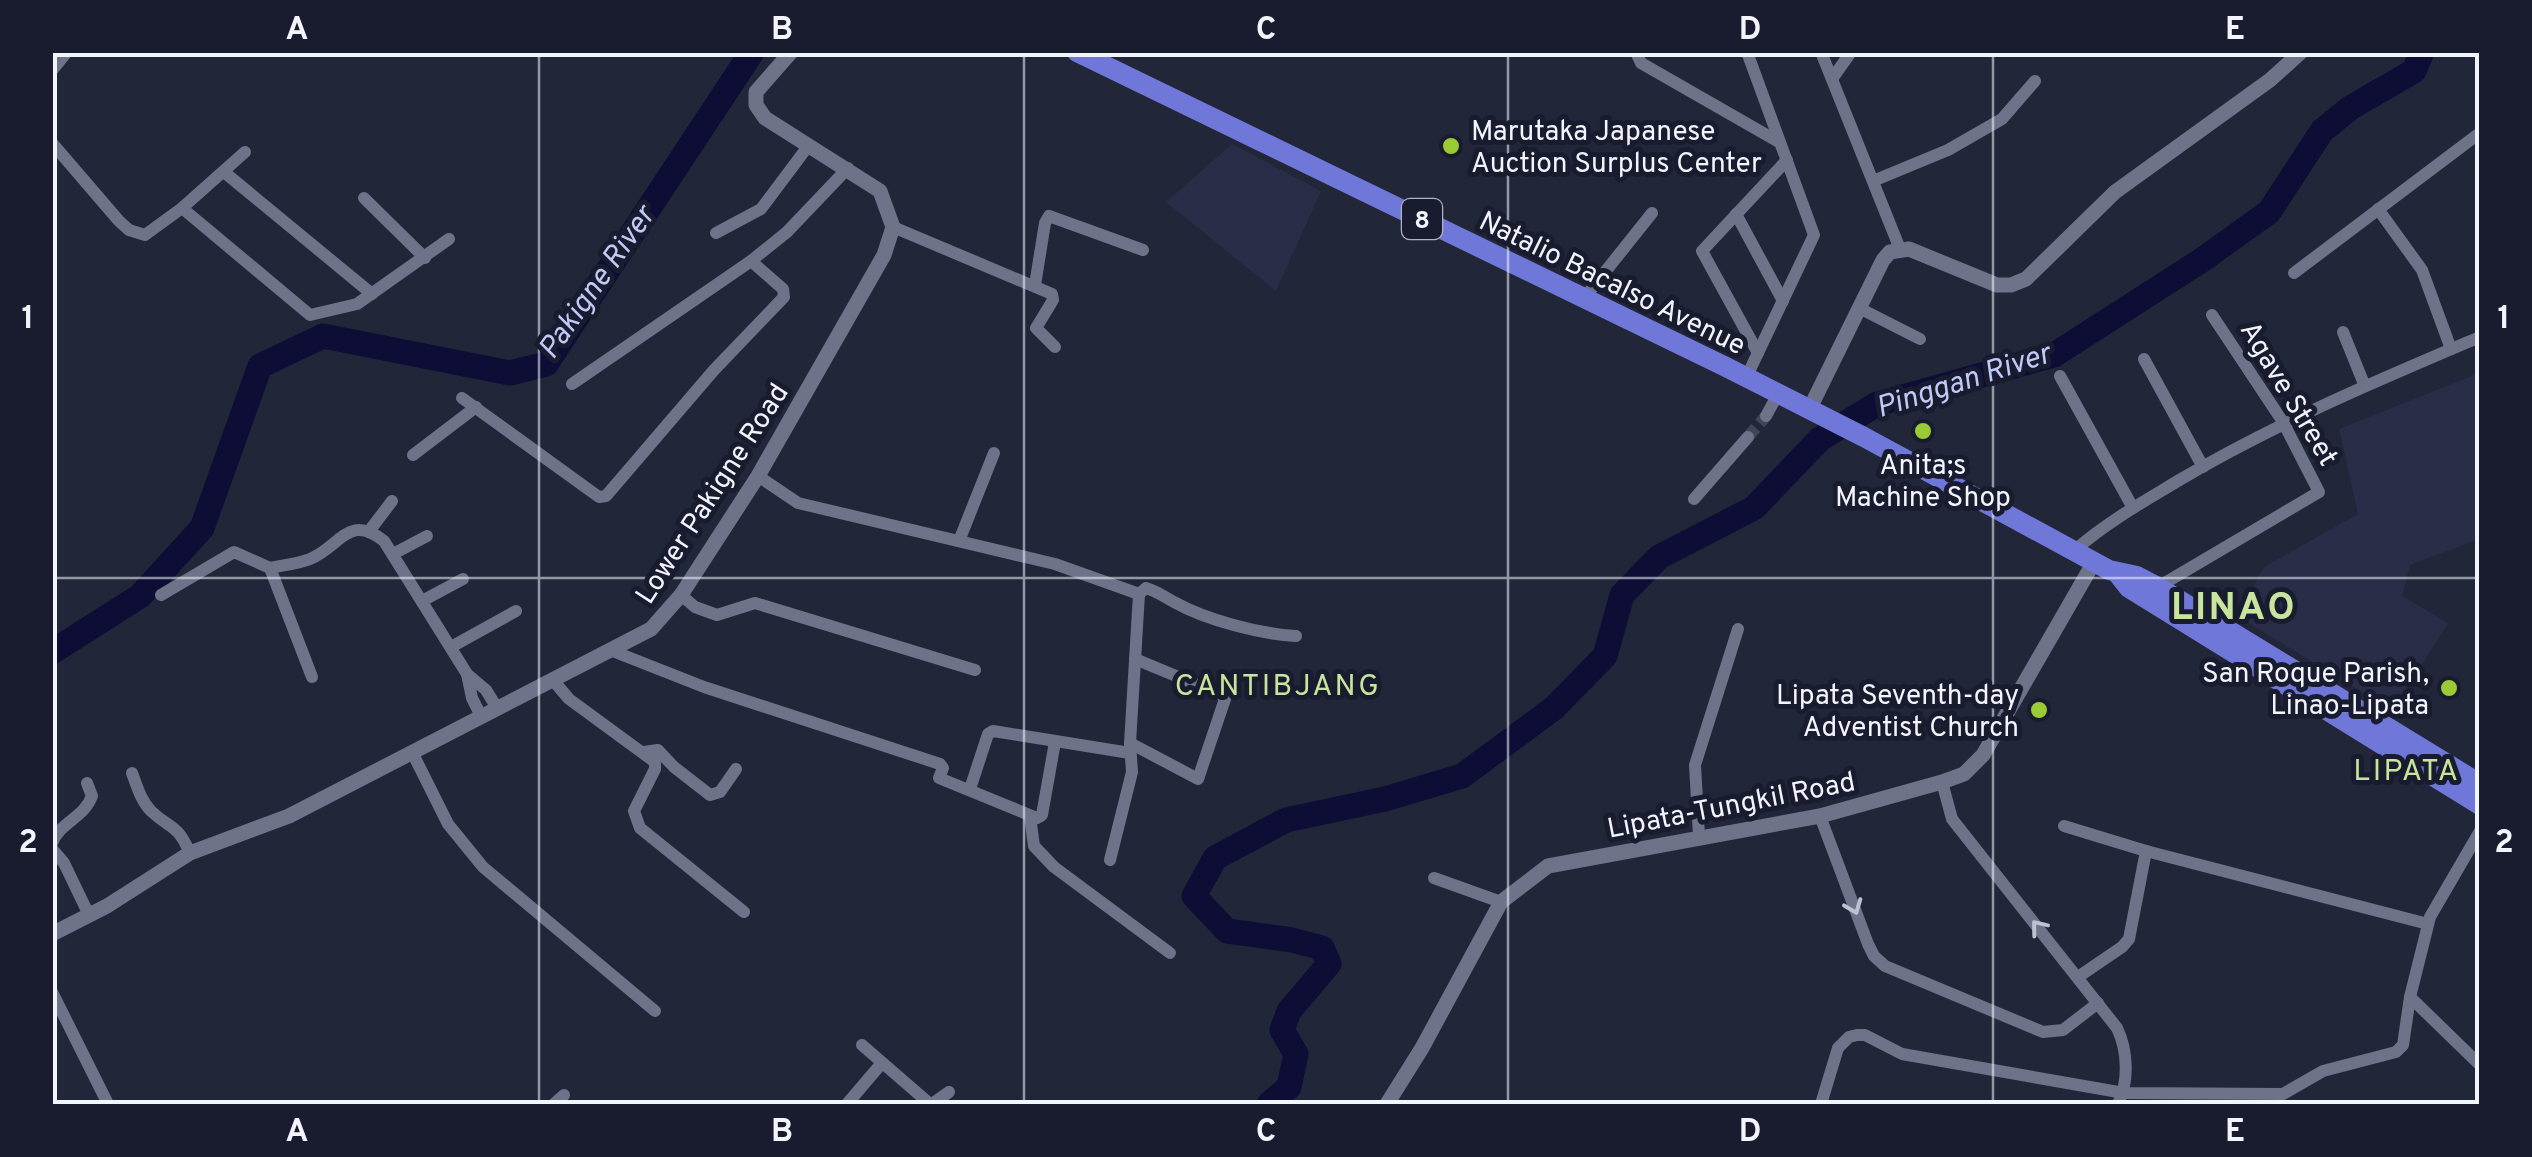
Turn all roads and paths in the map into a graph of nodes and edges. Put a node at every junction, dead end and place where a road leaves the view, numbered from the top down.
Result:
1 (65, 52) edge
2 (791, 52) edge
3 (1636, 52) edge
4 (1746, 52) edge
5 (1821, 52) edge
6 (1851, 52) edge
7 (2301, 52) edge
8 (1092, 56) edge
9 (52, 68) edge
10 (1832, 79) junction
11 (2035, 82) dead end
12 (2477, 135) edge
13 (1780, 142) junction
14 (52, 143) edge
15 (808, 146) junction
16 (245, 152) dead end
17 (1786, 160) junction
18 (848, 168) junction
19 (224, 172) junction
20 (1873, 181) junction
21 (364, 198) dead end
22 (182, 208) junction
23 (2378, 209) junction
24 (1652, 214) dead end
25 (1736, 214) junction
26 (893, 227) junction
27 (716, 232) dead end
28 (449, 239) dead end
29 (1900, 249) junction
30 (1143, 250) dead end
31 (425, 258) junction
32 (751, 261) junction
33 (2294, 274) dead end
34 (1036, 285) junction
35 (372, 294) junction
36 (1585, 297) junction
37 (1784, 301) junction
38 (1859, 308) junction
39 (2212, 315) dead end
40 (2343, 332) dead end
41 (2480, 336) edge
42 (1920, 339) dead end
43 (1055, 347) dead end
44 (2452, 349) junction
45 (1758, 353) junction
46 (2144, 359) dead end
47 (2060, 376) dead end
48 (1746, 378) junction
49 (572, 384) dead end
50 (2364, 384) junction
51 (1778, 394) junction
52 (462, 398) dead end
53 (476, 408) junction
54 (1816, 413) junction
55 (1766, 416) tunnel mouth
56 (2282, 422) junction
57 (1748, 437) tunnel mouth
58 (994, 453) dead end
59 (412, 456) dead end
60 (2202, 467) junction
61 (758, 476) junction
62 (1694, 499) dead end
63 (392, 502) dead end
64 (2133, 508) junction
65 (370, 530) junction
66 (426, 536) dead end
67 (959, 541) junction
68 (2074, 550) junction
69 (393, 554) junction
70 (2094, 562) junction
71 (270, 568) junction
72 (2118, 574) junction
73 (463, 579) dead end
74 (2158, 587) junction
75 (1139, 594) junction
76 (161, 595) dead end
77 (681, 595) junction
78 (422, 601) junction
79 (516, 610) dead end
80 (1738, 629) dead end
81 (1296, 636) dead end
82 (450, 647) junction
83 (610, 650) junction
84 (1135, 659) junction
85 (975, 670) dead end
86 (468, 674) junction
87 (312, 677) dead end
88 (552, 679) junction
89 (497, 708) junction
90 (481, 716) junction
91 (1055, 742) junction
92 (1130, 748) junction
93 (412, 752) junction
94 (644, 752) junction
95 (736, 769) dead end
96 (132, 773) dead end
97 (1942, 782) junction
98 (86, 783) dead end
99 (2480, 784) edge
100 (970, 789) junction
101 (2480, 804) edge
102 (1030, 816) junction
103 (1820, 816) junction
104 (2064, 826) dead end
105 (2480, 831) edge
106 (1699, 836) junction
107 (52, 846) edge
108 (2146, 851) junction
109 (190, 853) junction
110 (1110, 860) dead end
111 (1434, 878) dead end
112 (1502, 902) junction
113 (744, 912) dead end
114 (89, 915) junction
115 (2428, 924) junction
116 (52, 934) edge
117 (1170, 952) dead end
118 (2078, 976) junction
119 (52, 992) edge
120 (2410, 997) junction
121 (2098, 1004) junction
122 (654, 1011) dead end
123 (862, 1045) dead end
124 (881, 1064) junction
125 (2480, 1065) edge
126 (948, 1092) dead end
127 (2121, 1099) edge
128 (108, 1104) edge
129 (847, 1104) edge
130 (931, 1104) edge
131 (1387, 1104) edge
132 (1821, 1104) edge

1 - 9 street
2 - 15 street
3 - 13 street
4 - 13 street
5 - 10 street
6 - 10 street
7 - 29 street
8 - 36 highway, Natalio Bacalso Avenue / 8
10 - 20 street
11 - 20 street
12 - 23 street
13 - 17 street
14 - 22 street
15 - 18 street
15 - 27 street
16 - 19 street
17 - 25 street
17 - 37 street
18 - 26 street
18 - 32 street
19 - 22 street
19 - 35 street
20 - 29 street
21 - 31 street
22 - 35 street
23 - 33 street
23 - 44 street
24 - 36 street
25 - 37 street
25 - 45 street
26 - 34 street
26 - 61 street, Lower Pakigne Road
28 - 31 street
29 - 38 street
30 - 34 street
31 - 35 street
32 - 49 street
32 - 53 street
34 - 43 street
36 - 48 highway, Natalio Bacalso Avenue / 8
37 - 45 street
38 - 42 street
38 - 54 street
39 - 56 street, Agave Street
40 - 50 street
41 - 44 street
44 - 50 street
45 - 48 street
46 - 60 street
47 - 64 street
48 - 51 highway, Natalio Bacalso Avenue / 8
50 - 56 street
51 - 54 highway, Natalio Bacalso Avenue / 8
51 - 55 street
52 - 53 street
53 - 59 street
54 - 68 highway, Natalio Bacalso Avenue / 8
56 - 60 street
56 - 74 street, Agave Street
57 - 62 street
58 - 67 street
60 - 64 street
61 - 67 street
61 - 77 street, Lower Pakigne Road
63 - 65 street
64 - 68 street
65 - 69 street
65 - 71 street
66 - 69 street
67 - 75 street
68 - 70 highway, Natalio Bacalso Avenue / 8
69 - 78 street
70 - 72 highway, Natalio Bacalso Avenue / 8
70 - 97 street, Lipata-Tungkil Road
71 - 76 street
71 - 87 street
72 - 74 highway, Natalio Bacalso Avenue / 8
72 - 101 highway, Natalio Bacalso Avenue / 8
73 - 78 street
74 - 99 highway, Natalio Bacalso Avenue / 8
75 - 81 street
75 - 84 street
77 - 83 street, Lower Pakigne Road
77 - 85 street
78 - 82 street
79 - 82 street
80 - 106 street
82 - 86 street
83 - 88 street, Lower Pakigne Road
83 - 100 street
84 - 92 street
84 - 92 street
86 - 89 street
86 - 90 street
88 - 89 street, Lower Pakigne Road
88 - 94 street
89 - 90 street, Lower Pakigne Road
90 - 93 street, Lower Pakigne Road
91 - 92 street
91 - 100 street
91 - 102 street
92 - 110 street
93 - 109 street, Lower Pakigne Road
93 - 122 street
94 - 95 street
94 - 113 street
96 - 109 street
97 - 103 street, Lipata-Tungkil Road
118 -> 97 street
98 - 107 street
100 - 102 street
102 - 117 street
103 - 106 street, Lipata-Tungkil Road
103 -> 121 street
104 - 108 street
105 - 115 street
106 - 112 street, Lipata-Tungkil Road
107 - 114 street
108 - 115 street
108 - 118 street
109 - 114 street, Lower Pakigne Road
111 - 112 street
112 - 131 street, Lipata-Tungkil Road
114 - 116 street, Lower Pakigne Road
115 - 120 street
118 - 121 street
119 - 128 street
120 - 125 street
120 - 127 street
121 - 127 street
123 - 124 street
124 - 129 street
124 - 130 street
126 - 130 street
127 - 132 street

